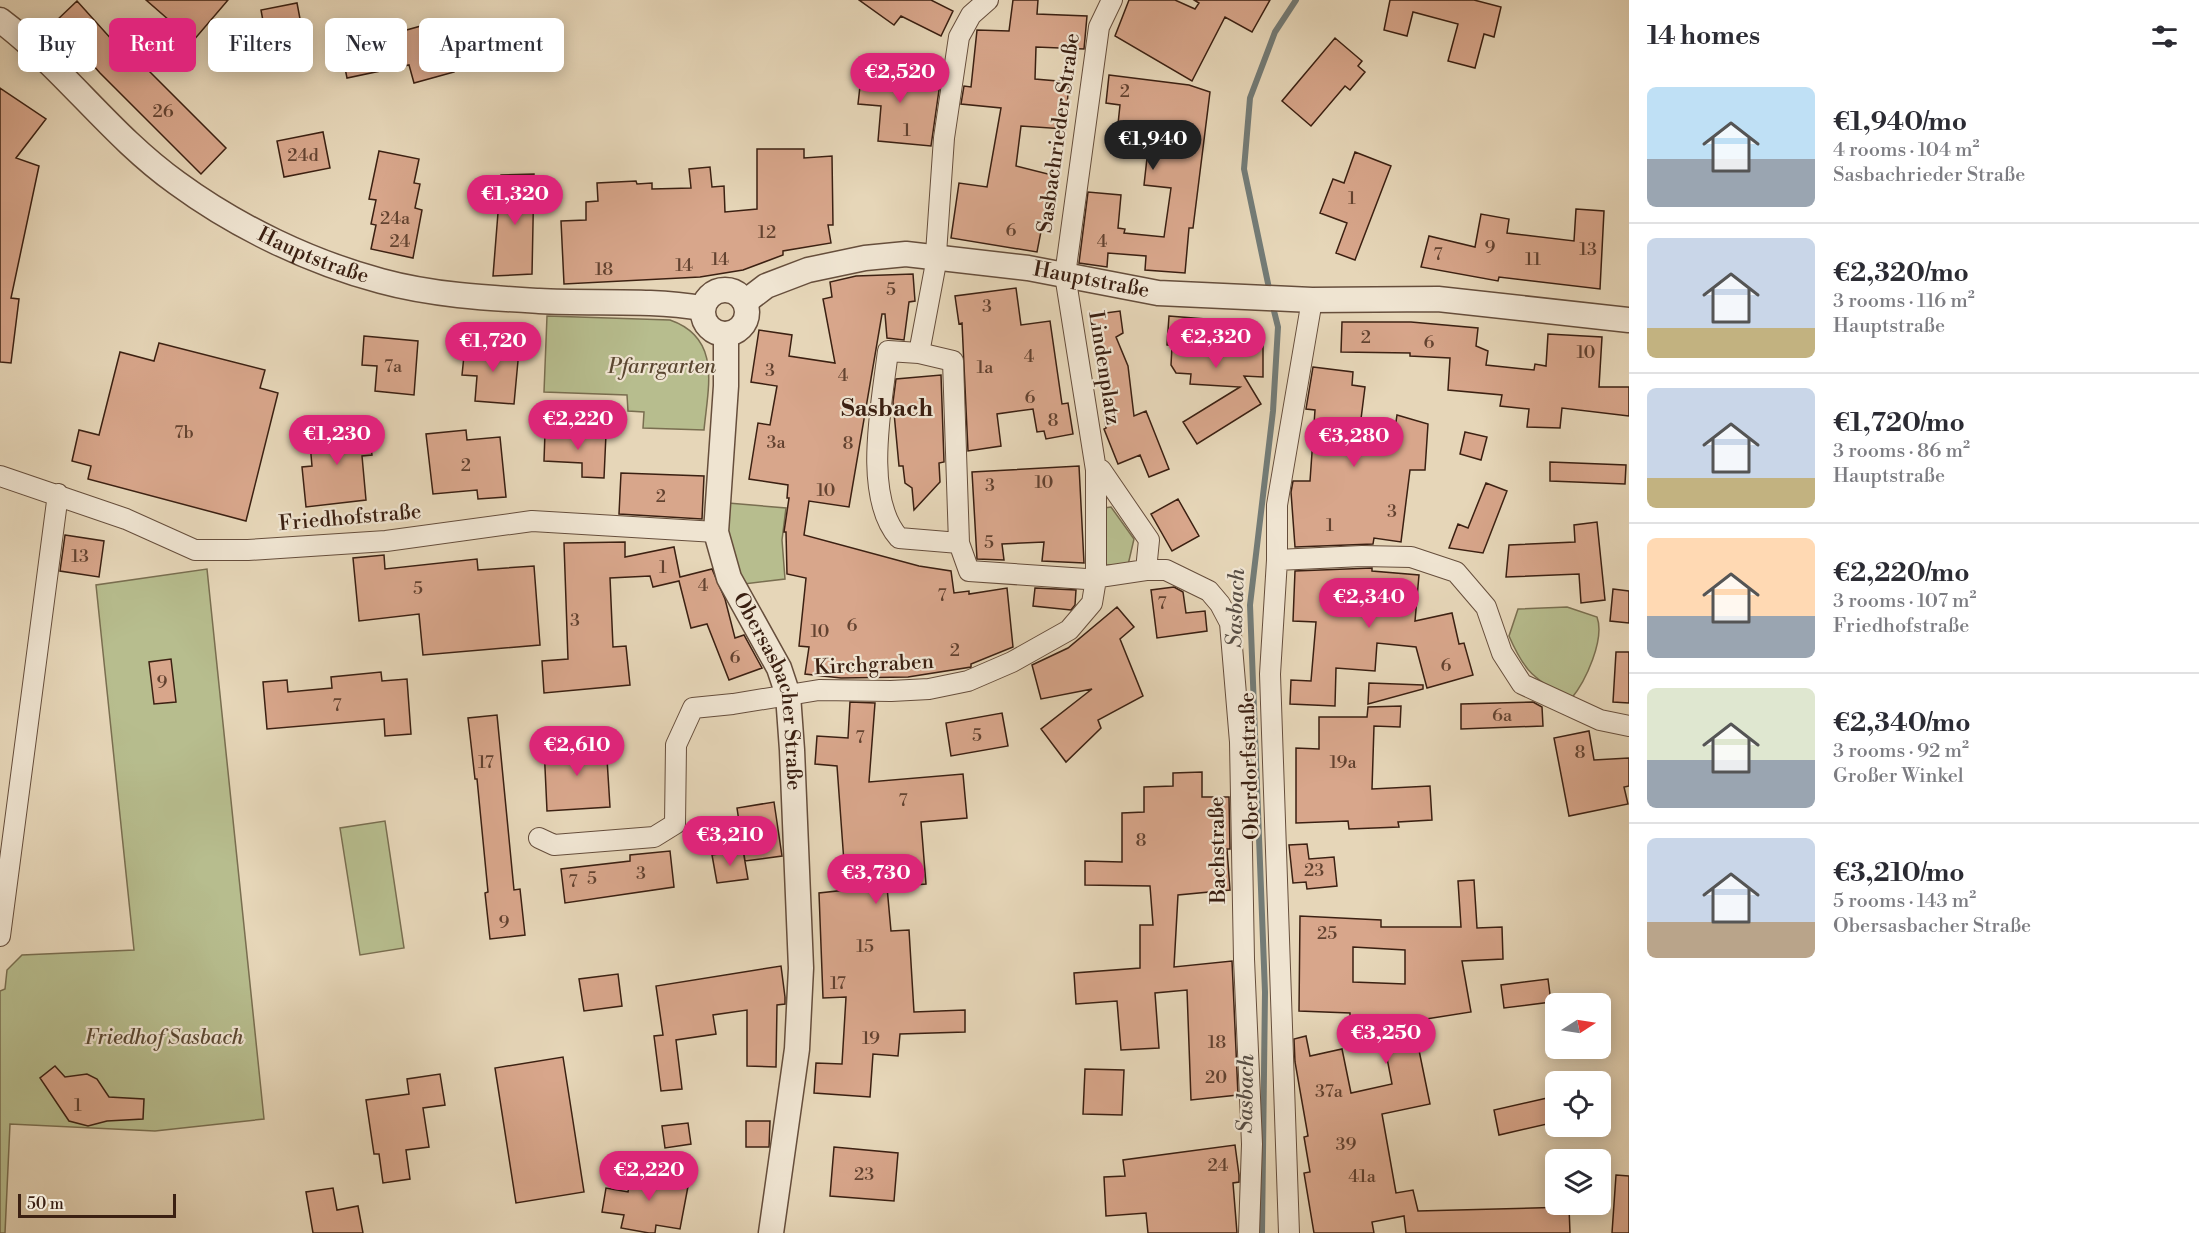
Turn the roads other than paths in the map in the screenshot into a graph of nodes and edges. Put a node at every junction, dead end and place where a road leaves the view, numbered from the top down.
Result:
1 (988, 0) edge
2 (1112, 0) edge
3 (0, 20) edge
4 (936, 257) junction
5 (1065, 275) junction
6 (1302, 299) junction
7 (744, 302) junction
8 (702, 308) junction
9 (1629, 320) edge
10 (726, 334) junction
11 (919, 353) junction
12 (1096, 470) junction
13 (0, 476) edge
14 (58, 494) junction
15 (716, 532) junction
16 (959, 543) junction
17 (1277, 560) junction
18 (1146, 570) junction
19 (1096, 579) junction
20 (788, 695) junction
21 (1629, 726) edge
22 (539, 838) dead end
23 (0, 936) edge
24 (771, 1233) edge
25 (1249, 1233) edge
26 (1289, 1233) edge

1 - 4 street
2 - 5 street, Sasbachrieder Straße
3 - 8 street, Hauptstraße
4 - 5 street, Hauptstraße
4 - 7 street, Hauptstraße
4 - 11 street
5 - 6 street, Hauptstraße
5 - 12 street, Lindenplatz
6 - 9 street, Hauptstraße
6 - 17 street, Oberdorfstraße
7 - 8 street
7 - 10 street
8 - 10 street
10 - 15 street, Obersasbacher Straße
11 - 16 street
11 - 16 street
12 - 18 street
12 - 19 street, Lindenplatz
13 - 14 street, Friedhofstraße
14 - 15 street, Friedhofstraße
14 - 23 street
15 - 20 street, Obersasbacher Straße
16 - 19 street, Bachstraße
17 - 21 street
17 - 26 street, Oberdorfstraße
18 - 19 street, Bachstraße
18 - 25 street, Bachstraße
19 - 20 street, Kirchgraben
20 - 22 street, Kirchgraben
20 - 24 street, Obersasbacher Straße

